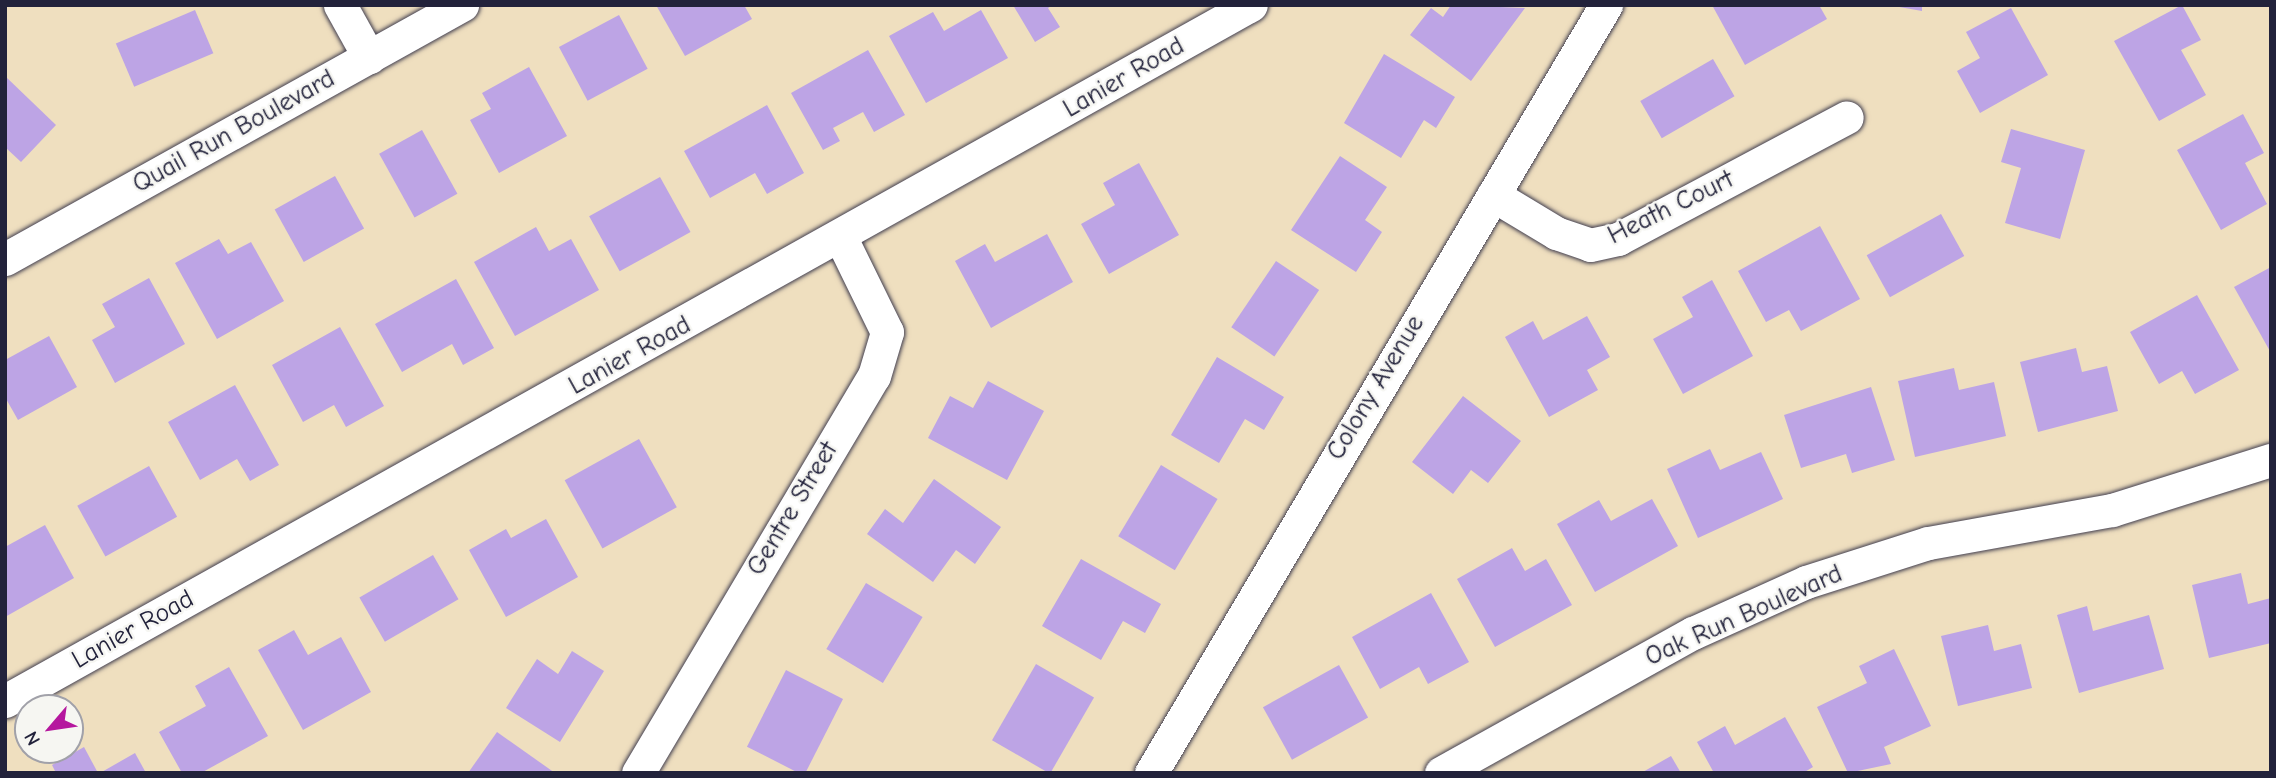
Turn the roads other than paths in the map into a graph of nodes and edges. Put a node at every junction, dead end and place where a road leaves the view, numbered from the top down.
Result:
1 (340, 5) edge
2 (462, 5) edge
3 (1251, 5) edge
4 (1606, 5) edge
5 (369, 57) junction
6 (1847, 117) dead end
7 (1493, 195) junction
8 (841, 238) junction
9 (5, 260) edge
10 (2271, 460) edge
11 (5, 701) edge
12 (638, 773) edge
13 (1151, 773) edge
14 (1441, 773) edge

1 - 5 street
2 - 5 street, Quail Run Boulevard
3 - 8 street, Lanier Road
4 - 7 street, Colony Avenue
5 - 9 street, Quail Run Boulevard
6 - 7 street, Heath Court
7 - 13 street, Colony Avenue
8 - 11 street, Lanier Road
8 - 12 street, Gentre Street
10 - 14 street, Oak Run Boulevard

